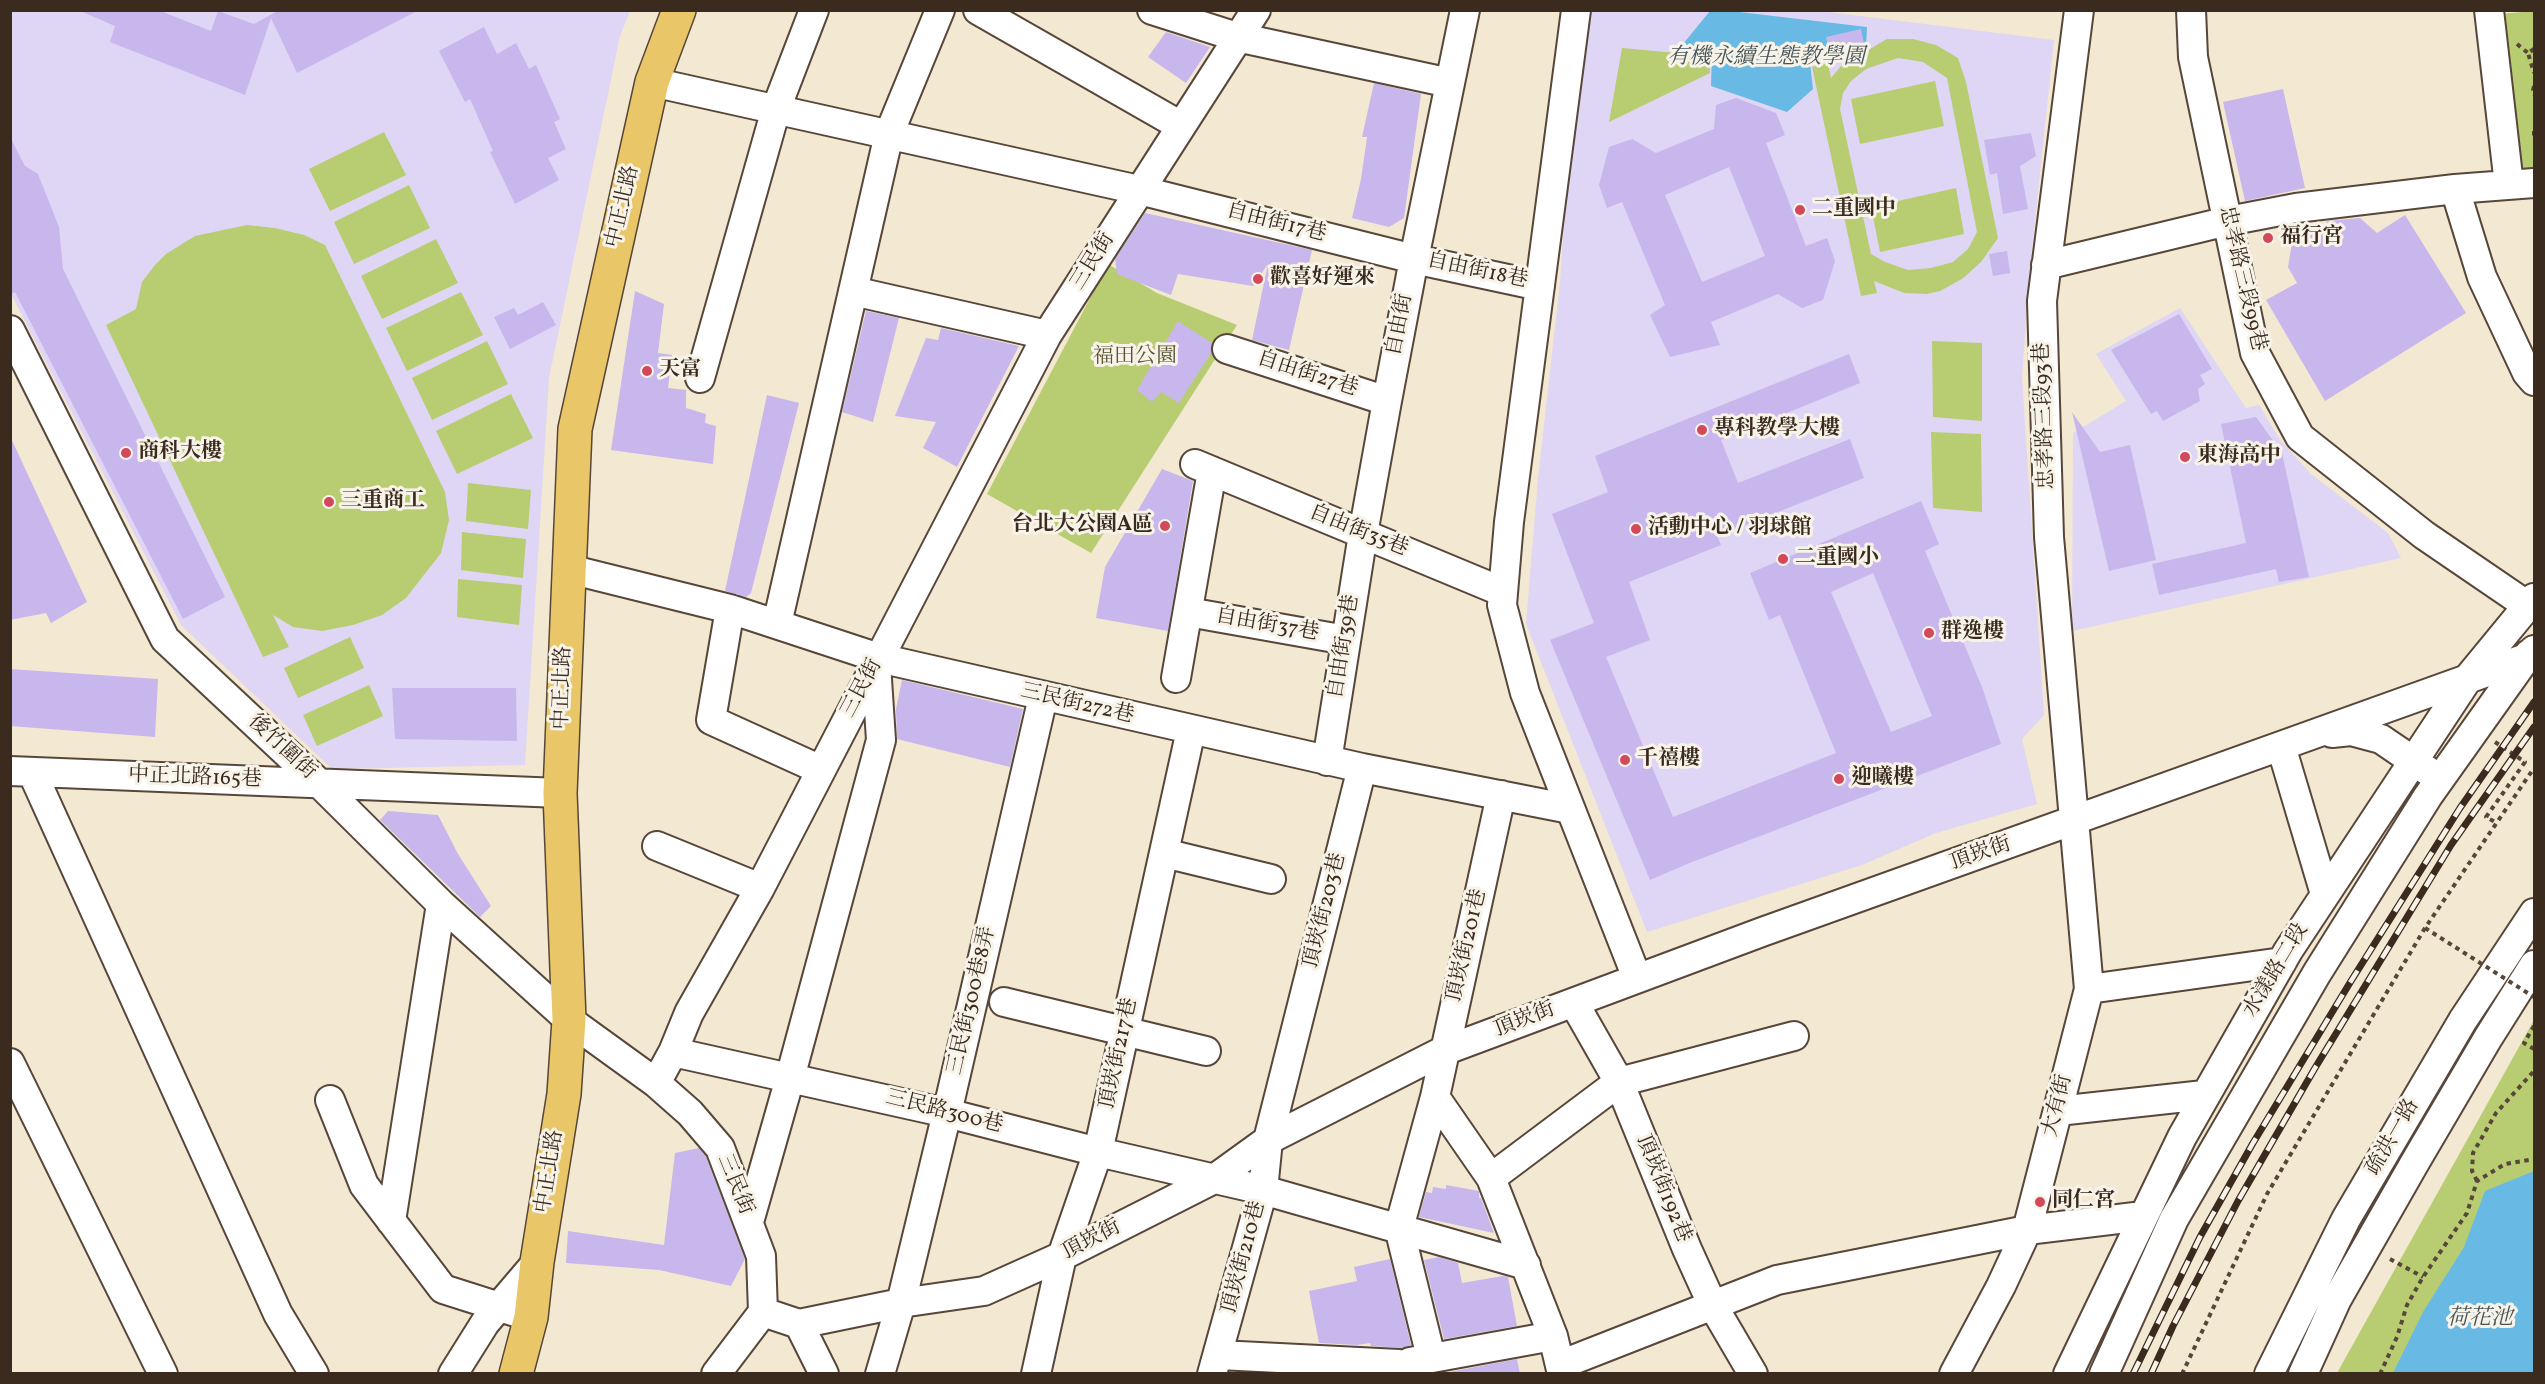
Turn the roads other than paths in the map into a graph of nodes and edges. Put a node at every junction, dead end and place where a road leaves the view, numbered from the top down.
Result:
1 (679, 10) edge
2 (814, 10) edge
3 (940, 10) edge
4 (978, 10) edge
5 (1152, 10) edge
6 (1256, 10) edge
7 (1465, 10) edge
8 (1575, 10) edge
9 (2079, 10) edge
10 (2191, 10) edge
11 (2489, 10) edge
12 (1237, 37) junction
13 (652, 82) junction
14 (1450, 83) junction
15 (776, 109) junction
16 (1181, 126) junction
17 (889, 134) junction
18 (2522, 184) edge
19 (2455, 189) junction
20 (1139, 190) junction
21 (2228, 221) junction
22 (1414, 259) junction
23 (2046, 266) junction
24 (1540, 286) junction
25 (853, 291) junction
26 (10, 330) edge
27 (1047, 335) junction
28 (1227, 349) dead end
29 (700, 378) dead end
30 (2535, 381) edge
31 (1387, 401) junction
32 (1363, 534) junction
33 (569, 569) junction
34 (1503, 592) junction
35 (2531, 602) edge
36 (730, 609) junction
37 (1188, 612) junction
38 (777, 624) junction
39 (1346, 640) junction
40 (2532, 652) edge
41 (877, 662) junction
42 (2469, 677) junction
43 (1176, 678) dead end
44 (1043, 697) junction
45 (1191, 730) junction
46 (2293, 742) junction
47 (1327, 761) junction
48 (2414, 761) junction
49 (1362, 768) junction
50 (820, 770) junction
51 (22, 771) edge
52 (2440, 780) junction
53 (321, 784) junction
54 (560, 793) junction
55 (1501, 795) junction
56 (1570, 809) junction
57 (2074, 822) junction
58 (657, 846) dead end
59 (1164, 853) junction
60 (1271, 879) dead end
61 (760, 888) junction
62 (2325, 894) junction
63 (441, 904) junction
64 (2535, 913) edge
65 (2282, 962) junction
66 (2535, 965) edge
67 (1637, 978) junction
68 (2089, 989) junction
69 (1004, 1002) dead end
70 (1574, 1003) junction
71 (569, 1020) junction
72 (1125, 1032) junction
73 (1794, 1036) dead end
74 (1206, 1051) dead end
75 (673, 1052) junction
76 (1444, 1052) junction
77 (10, 1063) edge
78 (790, 1078) junction
79 (1619, 1082) junction
80 (656, 1083) junction
81 (2204, 1095) junction
82 (1435, 1097) junction
83 (330, 1100) dead end
84 (2058, 1111) junction
85 (946, 1113) junction
86 (1268, 1140) junction
87 (1098, 1152) junction
88 (1491, 1178) junction
89 (1214, 1179) junction
90 (1263, 1190) junction
91 (2143, 1216) junction
92 (391, 1221) junction
93 (749, 1222) junction
94 (1398, 1228) junction
95 (2027, 1230) junction
96 (1062, 1256) junction
97 (537, 1262) junction
98 (1526, 1265) junction
99 (900, 1303) junction
100 (1712, 1304) junction
101 (500, 1306) junction
102 (763, 1312) junction
103 (531, 1317) junction
104 (799, 1324) junction
105 (1553, 1336) junction
106 (1429, 1349) dead end
107 (1216, 1364) edge
108 (1400, 1369) edge
109 (1561, 1369) edge
110 (716, 1373) edge
111 (164, 1374) edge
112 (314, 1374) edge
113 (453, 1374) edge
114 (516, 1374) edge
115 (824, 1374) edge
116 (880, 1374) edge
117 (1036, 1374) edge
118 (1754, 1374) edge
119 (1954, 1374) edge
120 (2068, 1374) edge
121 (2104, 1374) edge
122 (2269, 1374) edge
123 (2303, 1374) edge

1 - 13 main road, 中正北路
2 - 15 street
3 - 17 street
4 - 16 street
5 - 12 street
6 - 12 street, 三民街
7 - 14 street, 自由街
8 - 24 street
9 - 23 street, 忠孝路三段93巷
10 - 21 street, 忠孝路三段99巷
11 - 18 street
12 - 14 street
12 - 16 street, 三民街
13 - 15 street, 自由街17巷
13 - 33 main road, 中正北路
14 - 22 street, 自由街
15 - 17 street, 自由街17巷
15 - 29 street
16 - 20 street, 三民街
17 - 20 street, 自由街17巷
17 - 25 street
18 - 19 street
19 - 21 street
19 - 30 street
20 - 22 street, 自由街17巷
20 - 27 street, 三民街
21 - 23 street
21 - 35 street, 忠孝路三段99巷
22 - 24 street, 自由街18巷
22 - 31 street, 自由街
23 - 57 street, 忠孝路三段93巷
24 - 34 street
25 - 27 street
25 - 38 street
26 - 53 street, 後竹圍街
27 - 41 street, 三民街
28 - 31 street, 自由街27巷
31 - 32 street, 自由街
32 - 34 street, 自由街35巷
32 - 37 street, 自由街35巷
32 - 39 street, 自由街39巷
33 - 36 street, 三民街272巷
33 - 54 main road, 中正北路
34 - 56 street
35 - 42 street, 水漾路二段
36 - 38 street, 三民街272巷
36 - 50 street
37 - 39 street, 自由街37巷
37 - 43 street, 自由街35巷
38 - 41 street, 三民街272巷
39 - 47 street, 自由街39巷
40 - 42 street, 頂崁街
40 - 52 street, 水漾路二段
41 - 44 street, 三民街272巷
41 - 50 street, 三民街
41 - 78 street
42 - 46 street, 頂崁街
42 - 48 street, 水漾路二段
44 - 45 street, 三民街272巷
44 - 85 street, 三民街300巷8弄
45 - 47 street, 三民街272巷
45 - 59 street, 頂崁街217巷
46 - 48 street, 頂崁街
46 - 57 street, 頂崁街
46 - 62 street
47 - 49 street
48 - 52 street, 頂崁街
48 - 62 street, 水漾路二段
49 - 55 street
49 - 86 street, 頂崁街203巷
50 - 61 street, 三民街
51 - 53 street, 中正北路165巷
51 - 112 street
52 - 121 street, 水漾路二段
53 - 54 street, 中正北路165巷
53 - 63 street, 後竹圍街
54 - 71 main road, 中正北路
55 - 56 street
55 - 76 street, 頂崁街201巷
56 - 67 street
57 - 67 street, 頂崁街
57 - 68 street, 大有街
58 - 61 street
59 - 60 street
59 - 72 street, 頂崁街217巷
61 - 75 street, 三民街
62 - 65 street, 水漾路二段
63 - 71 street, 後竹圍街
63 - 92 street
64 - 122 street, 疏洪一路
65 - 68 street
65 - 81 street, 水漾路二段
66 - 123 street, 疏洪一路
67 - 70 street, 頂崁街
68 - 84 street, 大有街
69 - 72 street
70 - 76 street, 頂崁街
70 - 79 street, 頂崁街192巷
71 - 80 street, 後竹圍街
71 - 97 main road, 中正北路
72 - 74 street
72 - 87 street, 頂崁街217巷
73 - 79 street
75 - 78 street, 三民路300巷
75 - 80 street, 三民街
76 - 82 street, 頂崁街201巷
76 - 86 street, 頂崁街
77 - 111 street
78 - 85 street, 三民路300巷
78 - 93 street
79 - 88 street
79 - 100 street, 頂崁街192巷
80 - 93 street, 三民街
81 - 84 street
81 - 91 street, 水漾路二段
82 - 88 street
82 - 94 street, 頂崁街201巷
83 - 92 street
84 - 95 street, 大有街
85 - 87 street, 三民路300巷
85 - 99 street, 三民街300巷8弄
86 - 89 street, 頂崁街
86 - 90 street, 頂崁街210巷
87 - 89 street, 三民路300巷
87 - 96 street, 頂崁街217巷
88 - 98 street
89 - 90 street, 三民路300巷
89 - 96 street, 頂崁街
90 - 94 street, 三民路300巷
90 - 107 street, 頂崁街210巷
91 - 95 street
91 - 120 street, 水漾路二段
92 - 101 street
93 - 102 street, 三民街
94 - 98 street, 三民路300巷
94 - 106 street
95 - 100 street
95 - 119 street, 大有街
96 - 99 street, 頂崁街
96 - 117 street, 頂崁街217巷
97 - 101 street
97 - 103 main road, 中正北路
98 - 105 street
99 - 104 street, 頂崁街
99 - 116 street, 三民街300巷8弄
100 - 109 street
100 - 118 street, 頂崁街192巷
101 - 103 street
101 - 113 street
102 - 104 street
102 - 110 street
103 - 114 main road, 中正北路
104 - 115 street
105 - 108 street
105 - 109 street
107 - 108 street

